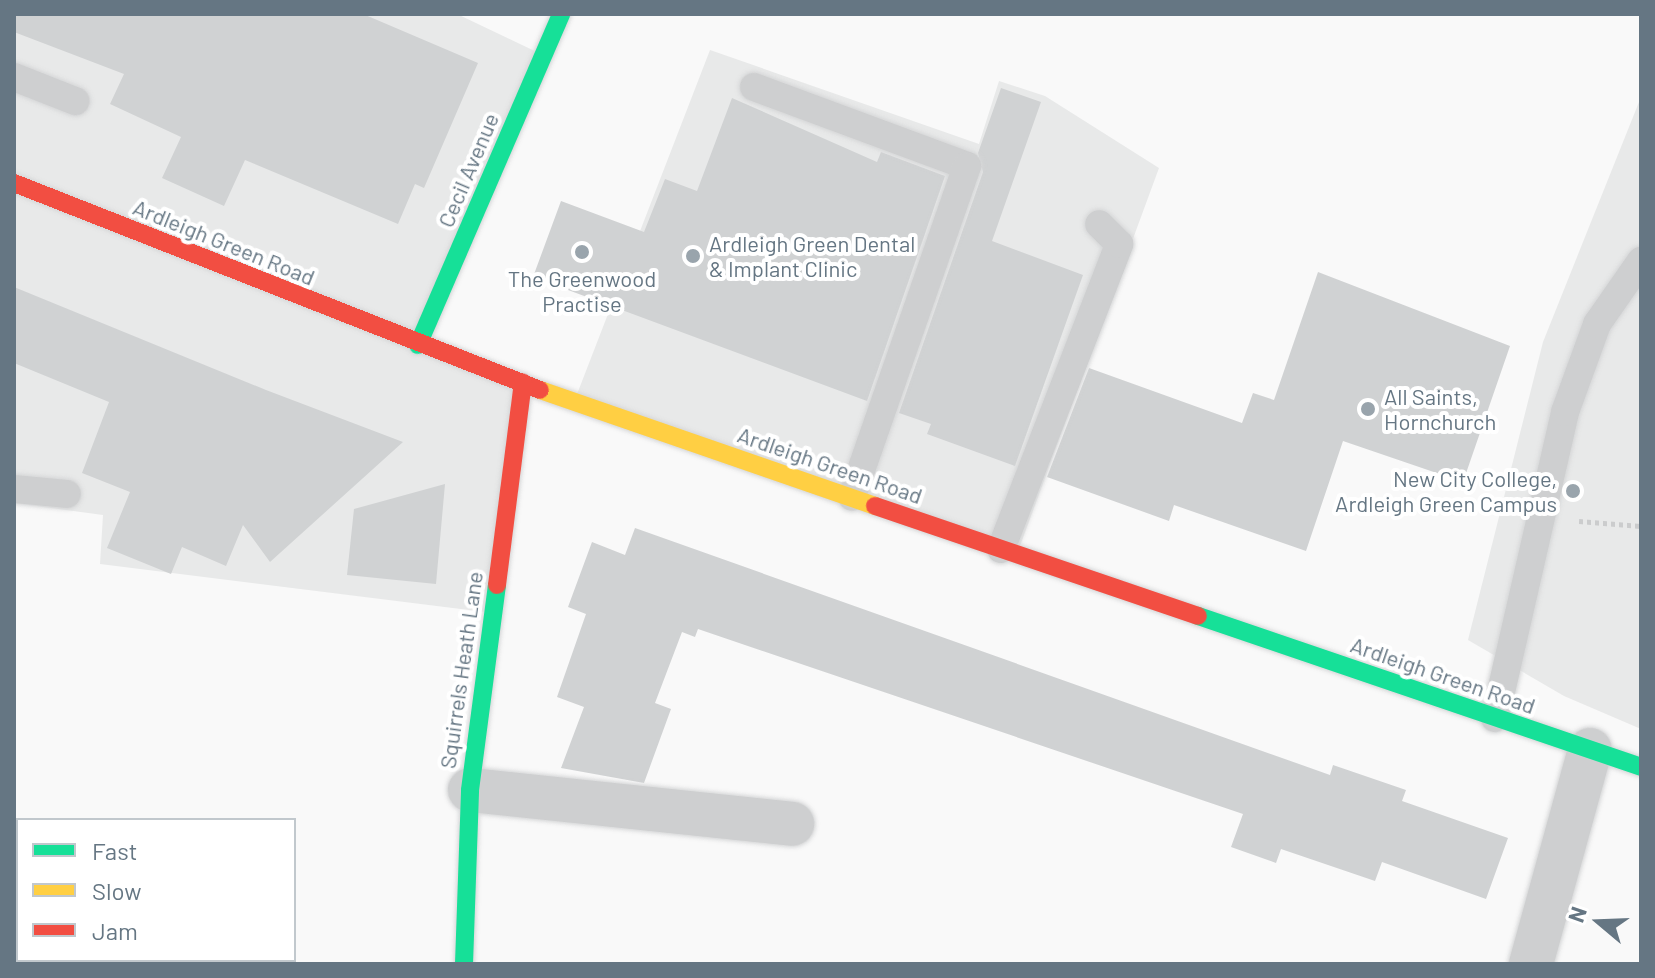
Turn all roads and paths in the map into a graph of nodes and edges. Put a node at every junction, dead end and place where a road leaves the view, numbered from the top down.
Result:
1 (561, 14) edge
2 (14, 77) edge
3 (754, 87) dead end
4 (75, 101) dead end
5 (14, 183) edge
6 (1099, 224) dead end
7 (1641, 261) edge
8 (418, 345) junction
9 (523, 383) junction
10 (14, 489) edge
11 (67, 494) dead end
12 (852, 497) junction
13 (1542, 518) junction
14 (1641, 526) edge
15 (1001, 549) junction
16 (1495, 718) junction
17 (1590, 750) junction
18 (1641, 767) edge
19 (470, 790) junction
20 (792, 824) dead end
21 (464, 964) edge
22 (1531, 964) edge

1 - 8 street, Cecil Avenue
2 - 4 lane
3 - 12 lane
5 - 8 street, Ardleigh Green Road
6 - 15 lane
7 - 13 lane
8 - 9 street, Ardleigh Green Road
9 - 12 street, Ardleigh Green Road
9 - 19 street, Squirrels Heath Lane
10 - 11 lane
12 - 15 street, Ardleigh Green Road
13 - 14 path
13 - 16 lane
15 - 16 street, Ardleigh Green Road
16 - 17 street, Ardleigh Green Road
17 - 18 street, Ardleigh Green Road
17 - 22 street
19 - 20 street
19 - 21 street, Squirrels Heath Lane

